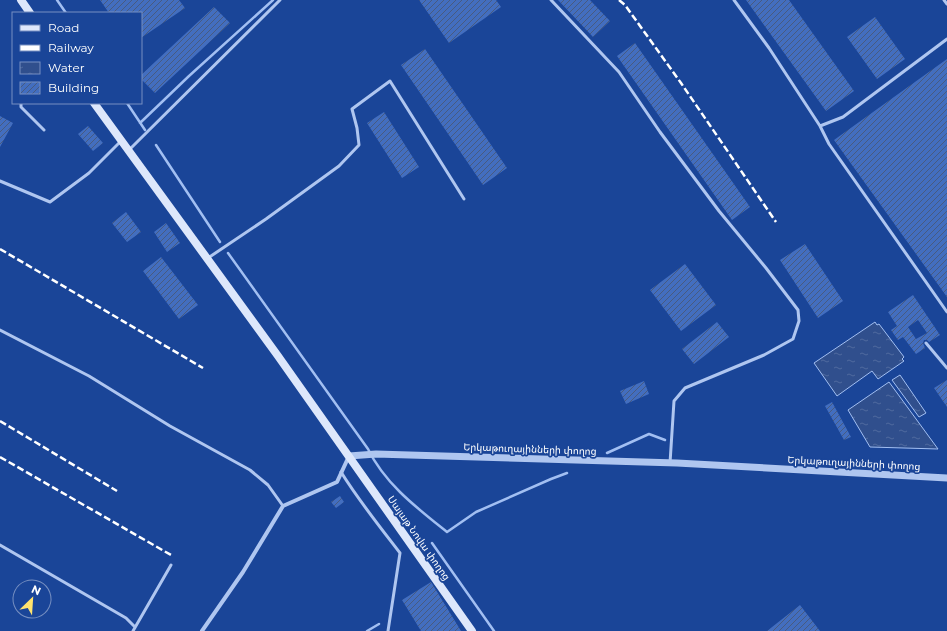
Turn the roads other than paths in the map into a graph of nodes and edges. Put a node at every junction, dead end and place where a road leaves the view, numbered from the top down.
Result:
1 (21, 0) edge
2 (280, 0) edge
3 (552, 0) edge
4 (734, 0) edge
5 (944, 0) edge
6 (947, 4) edge
7 (29, 12) edge
8 (947, 39) edge
9 (21, 104) edge
10 (95, 104) edge
11 (820, 126) junction
12 (44, 130) dead end
13 (121, 141) junction
14 (128, 151) junction
15 (0, 181) edge
16 (464, 200) dead end
17 (207, 259) junction
18 (947, 312) edge
19 (0, 330) edge
20 (926, 343) dead end
21 (947, 368) edge
22 (349, 456) junction
23 (670, 463) junction
24 (341, 472) junction
25 (947, 478) edge
26 (283, 506) junction
27 (0, 546) edge
28 (171, 565) dead end
29 (135, 627) junction
30 (133, 631) edge
31 (202, 631) edge
32 (388, 631) edge
33 (472, 631) edge

1 - 7 main road
2 - 14 lane
3 - 23 lane
4 - 11 lane
5 - 6 lane
8 - 11 lane
9 - 12 lane
10 - 13 main road, Սայաթ Նովա փողոց
11 - 18 lane
13 - 14 main road, Սայաթ Նովա փողոց
13 - 15 lane
14 - 17 main road, Սայաթ Նովա փողոց
16 - 17 lane
17 - 22 main road, Սայաթ Նովա փողոց
19 - 26 lane
20 - 21 lane
22 - 23 street, Երկաթուղայինների փողոց
22 - 24 street
22 - 33 main road, Սայաթ Նովա փողոց
23 - 25 street, Երկաթուղայինների փողոց
24 - 26 street
24 - 32 lane
26 - 31 street
27 - 29 lane
28 - 29 lane
29 - 30 lane

